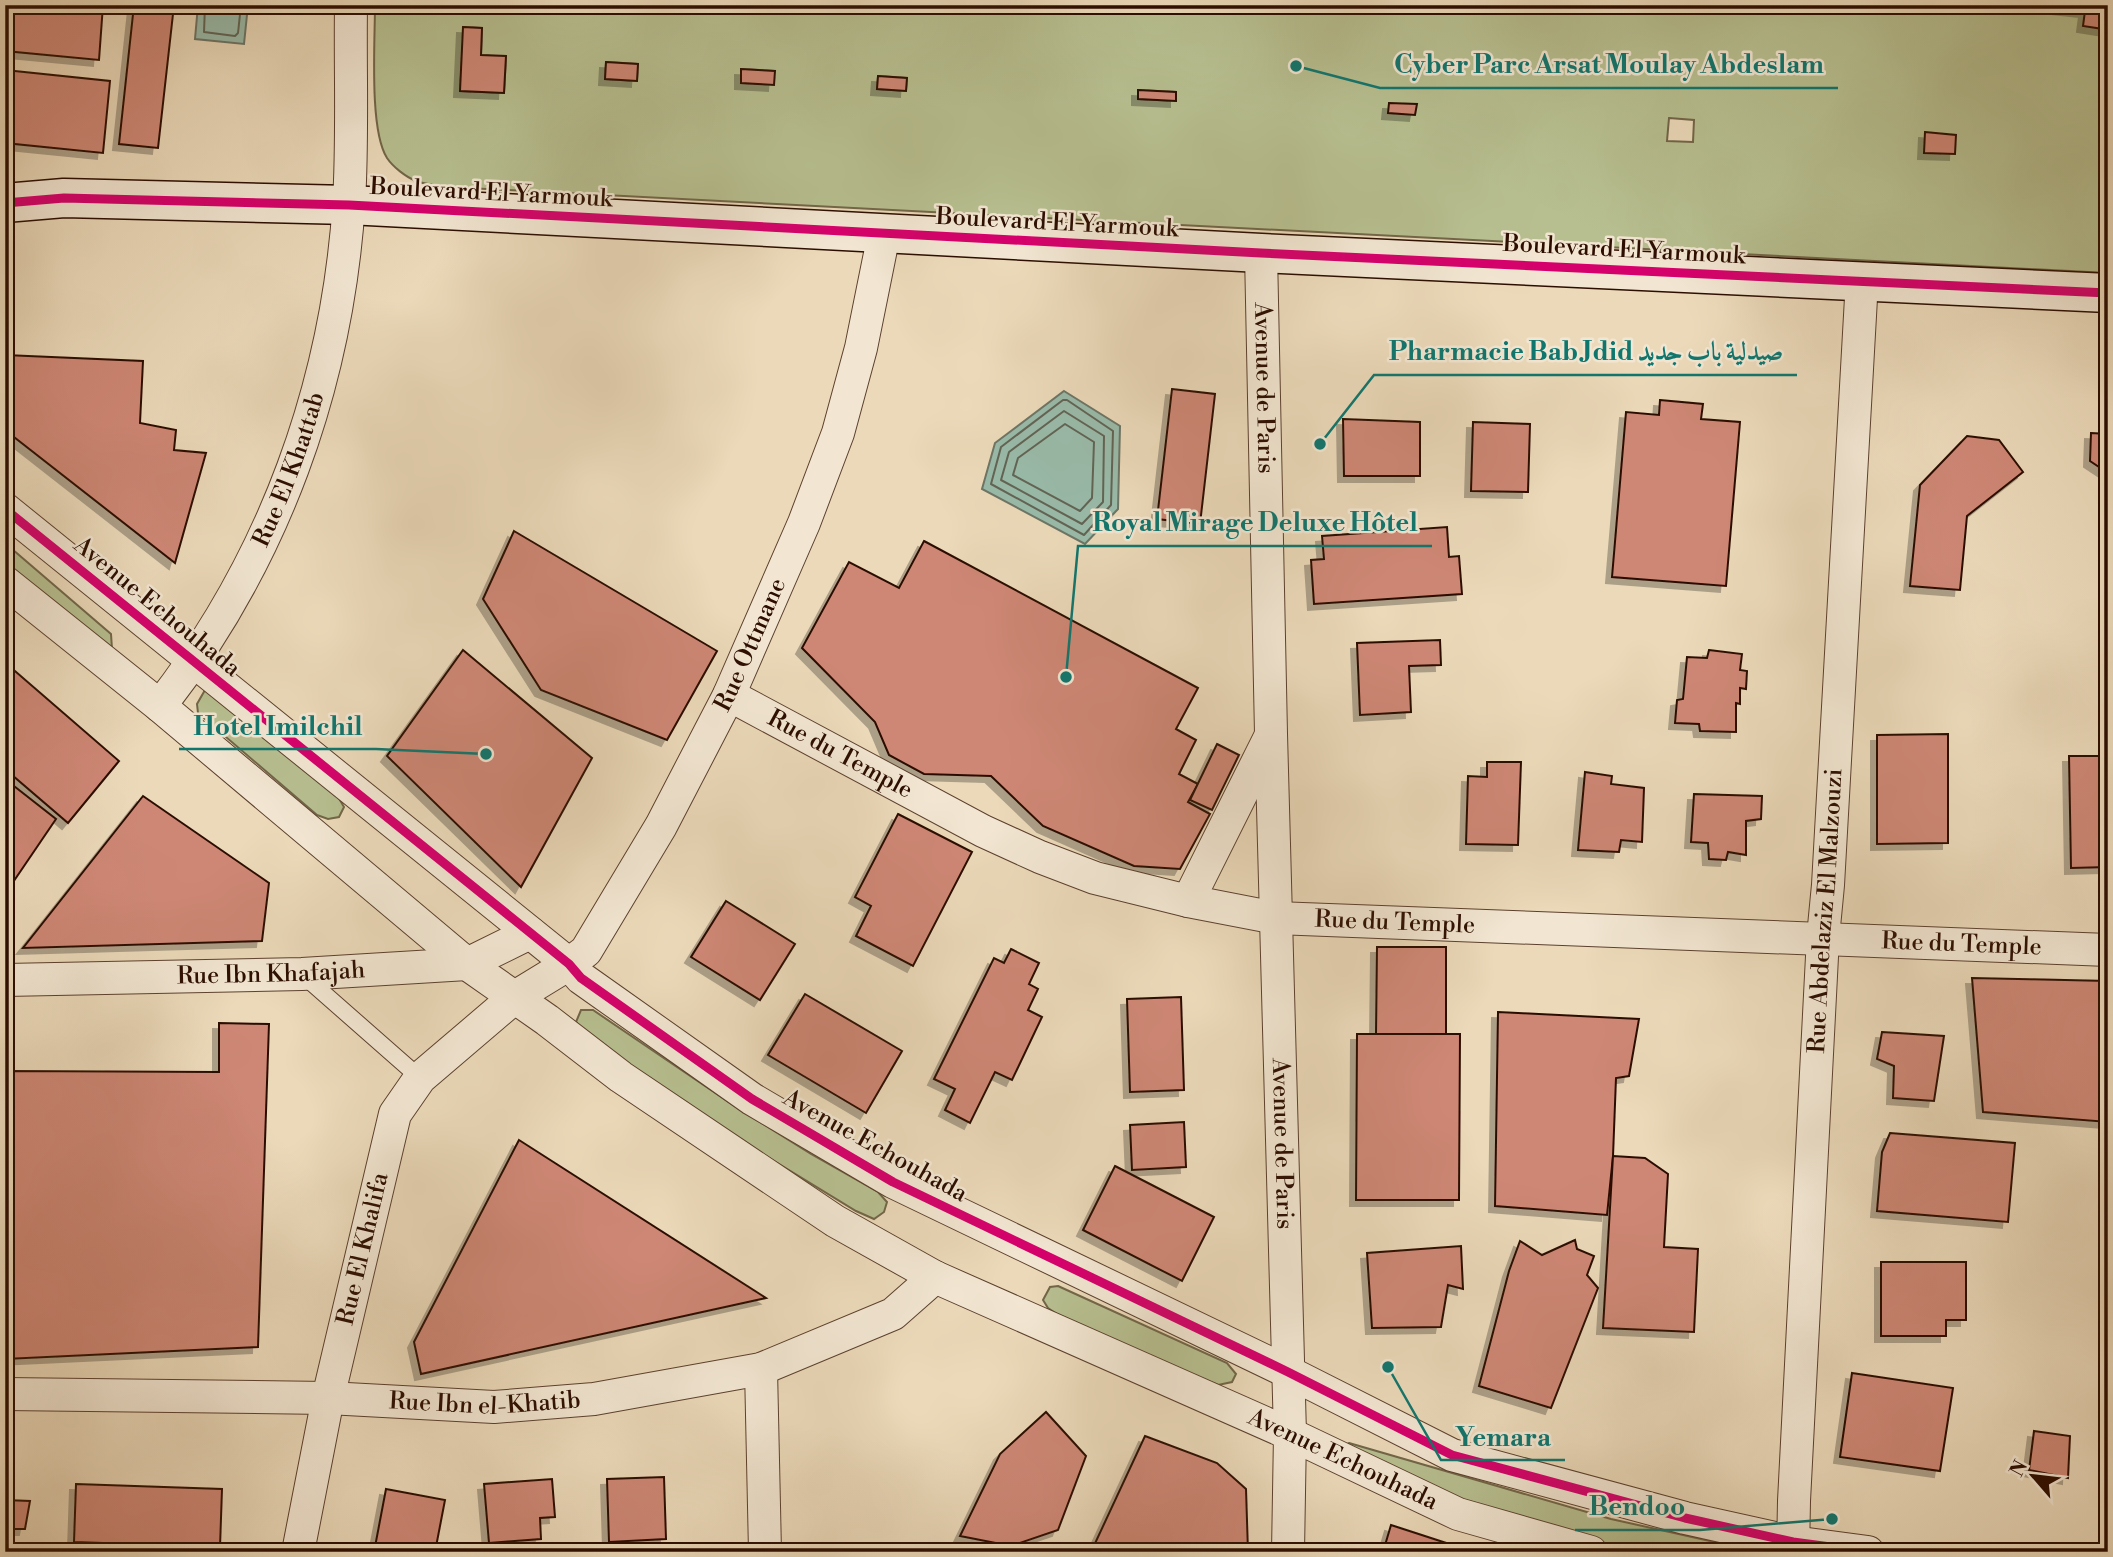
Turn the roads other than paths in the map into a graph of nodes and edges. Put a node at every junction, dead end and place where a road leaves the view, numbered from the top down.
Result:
1 (351, 5) edge
2 (5, 188) edge
3 (64, 198) junction
4 (5, 203) edge
5 (349, 205) junction
6 (884, 234) junction
7 (1261, 253) junction
8 (1862, 280) junction
9 (2108, 293) edge
10 (5, 509) edge
11 (5, 582) edge
12 (194, 662) junction
13 (729, 695) junction
14 (160, 706) junction
15 (1271, 734) junction
16 (1188, 901) junction
17 (1276, 918) junction
18 (530, 933) junction
19 (1823, 937) junction
20 (2108, 950) edge
21 (467, 964) junction
22 (569, 964) junction
23 (302, 974) junction
24 (5, 980) edge
25 (515, 996) junction
26 (420, 1078) junction
27 (935, 1277) junction
28 (761, 1369) junction
29 (1288, 1372) junction
30 (5, 1394) edge
31 (328, 1398) junction
32 (1290, 1434) junction
33 (1793, 1547) edge
34 (299, 1552) edge
35 (765, 1552) edge
36 (1288, 1552) edge
37 (1591, 1552) edge
38 (1868, 1552) edge

1 - 5 street, Rue El Khattab
2 - 3 main road, Boulevard El Yarmouk
3 - 4 main road, Boulevard El Yarmouk
3 - 5 main road, Boulevard El Yarmouk
5 - 6 main road, Boulevard El Yarmouk
5 - 12 street, Rue El Khattab
6 - 7 main road, Boulevard El Yarmouk
6 - 13 street, Rue Ottmane
7 - 8 main road, Boulevard El Yarmouk
7 - 15 street, Avenue de Paris
8 - 9 main road, Boulevard El Yarmouk
8 - 19 street, Rue Abdelaziz El Malzouzi
10 - 12 street, Avenue Echouhada
11 - 14 street, Avenue Echouhada
12 - 14 street, Rue El Khattab
12 - 18 street, Avenue Echouhada
13 - 16 street, Rue du Temple
13 - 22 street, Rue Ottmane
14 - 21 street, Avenue Echouhada
15 - 16 street, Avenue de Paris
15 - 17 street, Avenue de Paris
16 - 17 street, Rue du Temple
17 - 19 street, Rue du Temple
17 - 29 street, Avenue de Paris
18 - 21 street, Rue Ibn Khafajah
18 - 22 street, Avenue Echouhada
19 - 20 street, Rue du Temple
19 - 33 street, Rue Abdelaziz El Malzouzi
21 - 23 street, Rue Ibn Khafajah
21 - 25 street, Avenue Echouhada
22 - 25 street, Rue Ottmane
22 - 29 street, Avenue Echouhada
23 - 24 street, Rue Ibn Khafajah
23 - 26 lane
25 - 26 street, Rue El Khalifa
25 - 27 street, Avenue Echouhada
26 - 31 street, Rue El Khalifa
27 - 28 street, Rue Ibn el-Khatib
27 - 32 street, Avenue Echouhada
28 - 31 street, Rue Ibn el-Khatib
28 - 35 street
29 - 32 street, Avenue de Paris
29 - 33 street, Avenue Echouhada
30 - 31 street, Rue Ibn el-Khatib
31 - 34 street, Rue El Khalifa
32 - 36 street, Avenue de Paris
32 - 37 street, Avenue Echouhada
33 - 38 street, Avenue Echouhada

